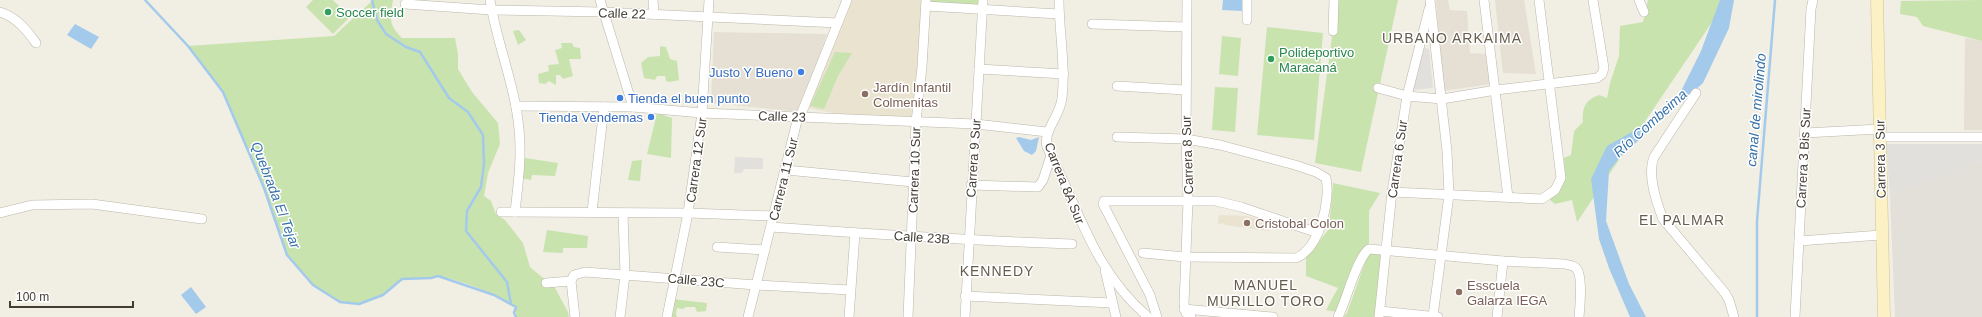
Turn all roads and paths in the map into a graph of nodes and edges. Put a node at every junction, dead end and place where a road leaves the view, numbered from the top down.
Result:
1 (490, 0) edge
2 (600, 0) edge
3 (653, 0) edge
4 (710, 0) edge
5 (847, 0) edge
6 (1059, 0) edge
7 (1187, 0) edge
8 (1247, 0) edge
9 (1334, 0) edge
10 (1484, 0) edge
11 (1542, 0) edge
12 (1593, 0) edge
13 (1639, 0) edge
14 (1813, 0) edge
15 (1877, 0) edge
16 (1430, 2) edge
17 (926, 3) edge
18 (405, 4) dead end
19 (982, 4) edge
20 (491, 10) junction
21 (0, 12) edge
22 (603, 12) junction
23 (1644, 12) dead end
24 (654, 14) junction
25 (1059, 14) junction
26 (709, 16) junction
27 (1247, 20) dead end
28 (838, 22) junction
29 (1092, 24) dead end
30 (1186, 27) junction
31 (1333, 31) dead end
32 (36, 42) dead end
33 (979, 69) junction
34 (1064, 74) junction
35 (1550, 83) junction
36 (1117, 86) dead end
37 (1378, 88) dead end
38 (1185, 90) junction
39 (1496, 90) junction
40 (1696, 93) dead end
41 (1407, 96) junction
42 (1442, 99) junction
43 (516, 106) junction
44 (604, 107) junction
45 (633, 107) junction
46 (702, 113) junction
47 (799, 117) junction
48 (916, 122) junction
49 (976, 124) junction
50 (1047, 132) junction
51 (1805, 133) junction
52 (1880, 133) junction
53 (1117, 137) dead end
54 (1982, 137) edge
55 (1186, 139) junction
56 (1051, 155) junction
57 (786, 170) junction
58 (914, 182) junction
59 (971, 185) junction
60 (1392, 192) junction
61 (1449, 195) junction
62 (1508, 197) junction
63 (1188, 201) junction
64 (501, 212) dead end
65 (515, 212) junction
66 (592, 212) junction
67 (623, 213) junction
68 (688, 213) junction
69 (0, 214) edge
70 (774, 216) junction
71 (202, 219) dead end
72 (771, 227) junction
73 (1318, 232) junction
74 (855, 233) junction
75 (912, 235) junction
76 (1881, 235) junction
77 (968, 241) junction
78 (1799, 241) junction
79 (1072, 244) dead end
80 (717, 248) dead end
81 (765, 250) junction
82 (1386, 251) junction
83 (1143, 253) dead end
84 (1440, 255) junction
85 (1185, 257) junction
86 (1503, 261) junction
87 (1105, 269) junction
88 (625, 276) junction
89 (674, 278) junction
90 (571, 281) junction
91 (546, 283) dead end
92 (756, 285) junction
93 (850, 290) junction
94 (965, 296) junction
95 (1112, 303) junction
96 (1184, 309) junction
97 (1380, 314) edge
98 (575, 317) edge
99 (620, 317) edge
100 (667, 317) edge
101 (748, 317) edge
102 (849, 317) edge
103 (908, 317) edge
104 (965, 317) edge
105 (1116, 317) edge
106 (1148, 317) edge
107 (1157, 317) edge
108 (1191, 317) edge
109 (1273, 317) edge
110 (1338, 317) edge
111 (1437, 317) edge
112 (1497, 317) edge
113 (1580, 317) edge
114 (1734, 317) edge
115 (1795, 317) edge
116 (1884, 317) edge

1 - 20 street
2 - 22 street
3 - 24 street
4 - 26 street, Carrera 12 Sur
5 - 28 street, Carrera 11 Sur
6 - 25 street, Carrera 8A Sur
7 - 30 street, Carrera 8 Sur
8 - 27 street
9 - 31 street
10 - 39 street
11 - 35 street
12 - 35 street
13 - 23 street
14 - 51 street, Carrera 3 Bis Sur
15 - 52 street, Carrera 3 Sur
16 - 41 street, Carrera 6 Sur
16 - 42 street, Carrera 6 Sur
17 - 19 street
17 - 48 street, Carrera 10 Sur
18 - 20 street, Calle 22
19 - 25 street
19 - 33 street, Carrera 9 Sur
20 - 22 street, Calle 22
20 - 43 street
21 - 32 street
22 - 24 street, Calle 22
22 - 45 street
24 - 26 street, Calle 22
25 - 34 street, Carrera 8A Sur
26 - 28 street, Calle 22
26 - 46 street, Carrera 12 Sur
28 - 47 street, Carrera 11 Sur
29 - 30 street
30 - 38 street, Carrera 8 Sur
33 - 34 street
33 - 49 street, Carrera 9 Sur
34 - 50 street, Carrera 8A Sur
35 - 39 street
35 - 62 street
36 - 38 street
37 - 41 street
38 - 55 street, Carrera 8 Sur
39 - 42 street
39 - 62 street
40 - 114 street
41 - 42 street
41 - 60 street, Carrera 6 Sur
42 - 61 street, Carrera 6 Sur
43 - 44 street, Calle 23
43 - 65 street
44 - 45 street, Calle 23
44 - 66 street
45 - 46 street, Calle 23
46 - 47 street, Calle 23
46 - 68 street, Carrera 12 Sur
47 - 48 street, Calle 23
47 - 57 street, Carrera 11 Sur
48 - 49 street, Calle 23
48 - 58 street, Carrera 10 Sur
49 - 50 street, Calle 23
49 - 59 street, Carrera 9 Sur
50 - 56 street, Carrera 8A Sur
51 - 52 street
51 - 78 street, Carrera 3 Bis Sur
52 - 54 street
52 - 76 street, Carrera 3 Sur
53 - 55 street
55 - 63 street, Carrera 8 Sur
55 - 73 street
56 - 59 street
56 - 87 street, Carrera 8A Sur
57 - 58 street
57 - 70 street, Carrera 11 Sur
58 - 75 street, Carrera 10 Sur
59 - 77 street, Carrera 9 Sur
60 - 61 street
60 - 82 street, Carrera 6 Sur
61 - 62 street
61 - 84 street, Carrera 6 Sur
63 - 73 street
63 - 85 street, Carrera 8 Sur
63 - 107 street
64 - 65 street
65 - 66 street
66 - 67 street
67 - 68 street
67 - 88 street
68 - 70 street
68 - 89 street, Carrera 12 Sur
69 - 71 street
70 - 72 street, Carrera 11 Sur
72 - 74 street, Calle 23B
72 - 81 street, Carrera 11 Sur
73 - 85 street
74 - 75 street, Calle 23B
74 - 93 street
75 - 77 street, Calle 23B
75 - 103 street, Carrera 10 Sur
76 - 78 street
76 - 116 street, Carrera 3 Sur
77 - 79 street, Calle 23B
77 - 94 street, Carrera 9 Sur
78 - 115 street, Carrera 3 Bis Sur
80 - 81 street
81 - 92 street, Carrera 11 Sur
82 - 84 street
82 - 97 street, Carrera 6 Sur
82 - 110 street
83 - 85 street
84 - 86 street
84 - 111 street, Carrera 6 Sur
85 - 96 street, Carrera 8 Sur
86 - 112 street
86 - 113 street
87 - 95 street, Carrera 8A Sur
87 - 106 street, Carrera 8A Sur
88 - 89 street, Calle 23C
88 - 90 street, Calle 23C
88 - 99 street
89 - 92 street, Calle 23C
89 - 100 street, Carrera 12 Sur
90 - 91 street, Calle 23C
90 - 98 street
92 - 93 street, Calle 23C
92 - 101 street, Carrera 11 Sur
93 - 102 street
94 - 95 street
94 - 104 street, Carrera 9 Sur
95 - 105 street, Carrera 8A Sur
96 - 108 street
96 - 109 street
97 - 111 street

